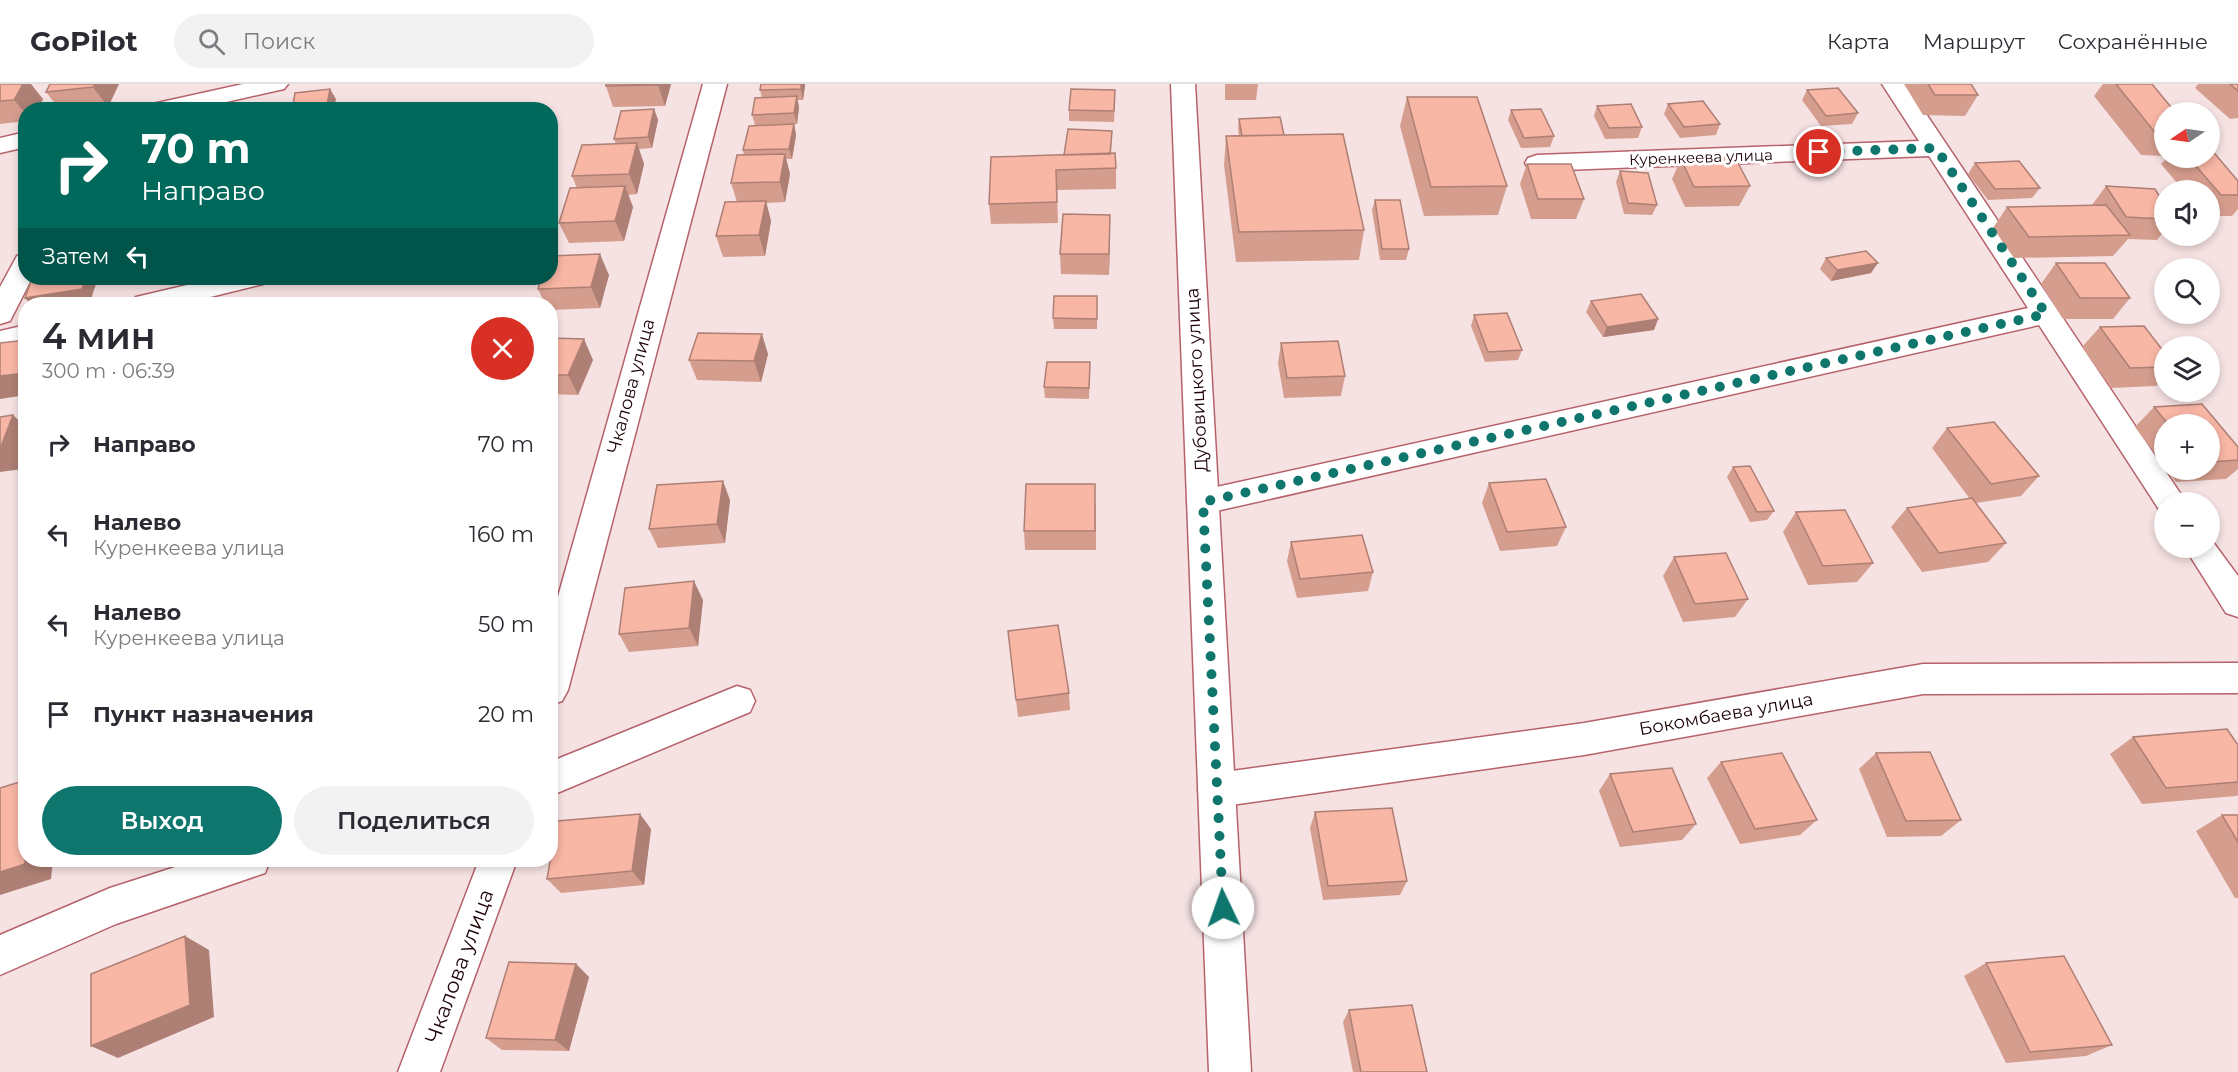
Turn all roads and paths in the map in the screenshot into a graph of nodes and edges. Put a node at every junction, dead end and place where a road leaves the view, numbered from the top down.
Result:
1 (276, 84) edge
2 (715, 84) edge
3 (1184, 84) edge
4 (1894, 84) edge
5 (193, 102) edge
6 (18, 141) edge
7 (0, 146) edge
8 (1936, 148) junction
9 (1537, 163) edge
10 (18, 278) edge
11 (225, 285) edge
12 (175, 297) edge
13 (0, 314) edge
14 (2046, 314) junction
15 (18, 336) edge
16 (0, 341) edge
17 (2164, 492) edge
18 (1203, 502) junction
19 (2208, 558) edge
20 (2238, 603) edge
21 (558, 660) edge
22 (2238, 678) edge
23 (737, 701) dead end
24 (558, 776) edge
25 (1217, 790) junction
26 (230, 867) edge
27 (495, 867) edge
28 (0, 955) edge
29 (419, 1072) edge
30 (1230, 1072) edge

1 - 5 street
2 - 21 street, Чкалова улица
3 - 18 street, Дубовицкого улица
4 - 8 street
6 - 7 street
8 - 9 street, Куренкеева улица
8 - 14 street
10 - 13 street
11 - 12 street
14 - 17 street
14 - 18 street
15 - 16 street
18 - 25 street, Дубовицкого улица
19 - 20 street
22 - 25 street, Бокомбаева улица
23 - 24 street
25 - 30 street, Дубовицкого улица
26 - 28 street
27 - 29 street, Чкалова улица

